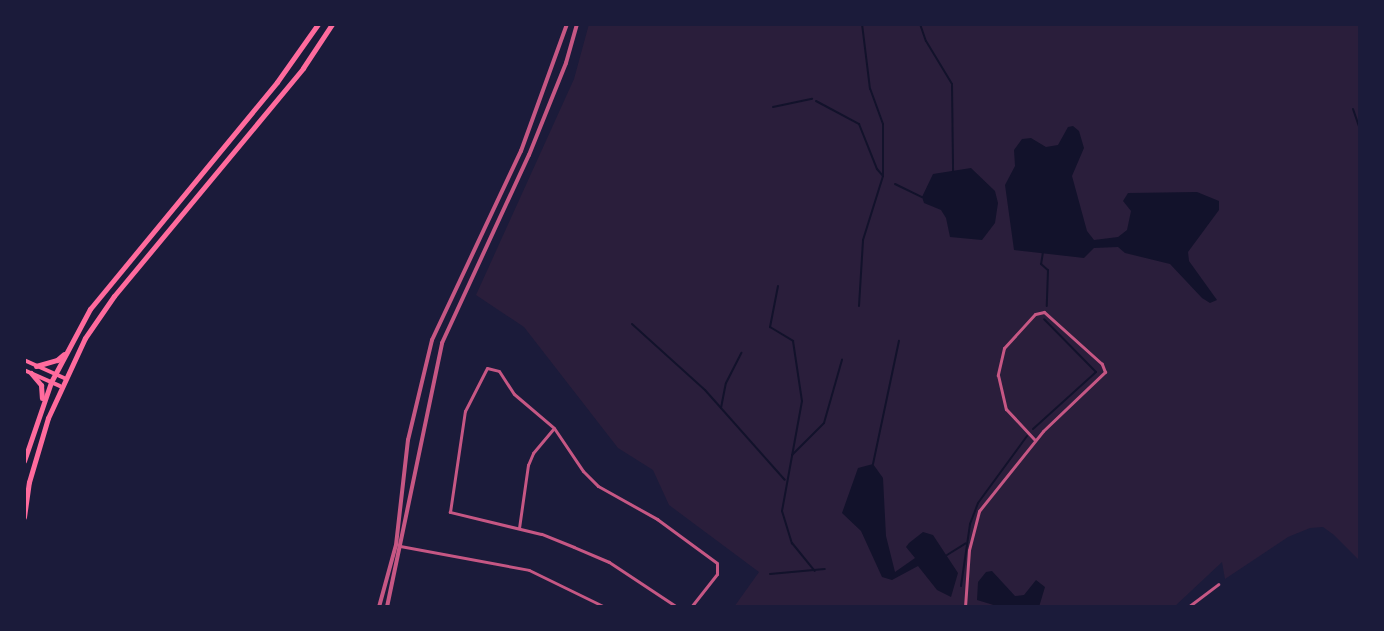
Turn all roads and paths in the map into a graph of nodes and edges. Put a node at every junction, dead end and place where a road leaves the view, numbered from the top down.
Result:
1 (318, 24) edge
2 (332, 24) edge
3 (567, 24) edge
4 (577, 24) edge
5 (66, 352) junction
6 (24, 360) edge
7 (36, 366) junction
8 (24, 370) edge
9 (31, 373) junction
10 (55, 374) junction
11 (64, 378) junction
12 (51, 382) junction
13 (60, 386) junction
14 (41, 407) junction
15 (554, 428) junction
16 (1035, 440) junction
17 (24, 461) edge
18 (24, 517) edge
19 (519, 528) junction
20 (399, 546) junction
21 (1218, 584) dead end
22 (379, 607) edge
23 (387, 607) edge
24 (605, 607) edge
25 (677, 607) edge
26 (691, 607) edge
27 (965, 607) edge
28 (1188, 607) edge

1 - 5 main road
2 - 11 main road
3 - 20 street
4 - 20 street
5 - 7 main road
5 - 10 main road
6 - 7 main road
7 - 10 main road
8 - 9 main road
9 - 12 main road
9 - 14 main road
10 - 11 main road
10 - 12 main road
11 - 13 main road
12 - 13 main road
12 - 14 main road
13 - 18 main road
14 - 17 main road
15 - 19 street
15 - 19 street
15 - 26 street
16 - 16 street
16 - 27 street
19 - 25 street
20 - 22 street
20 - 23 street
20 - 24 street
21 - 28 street

